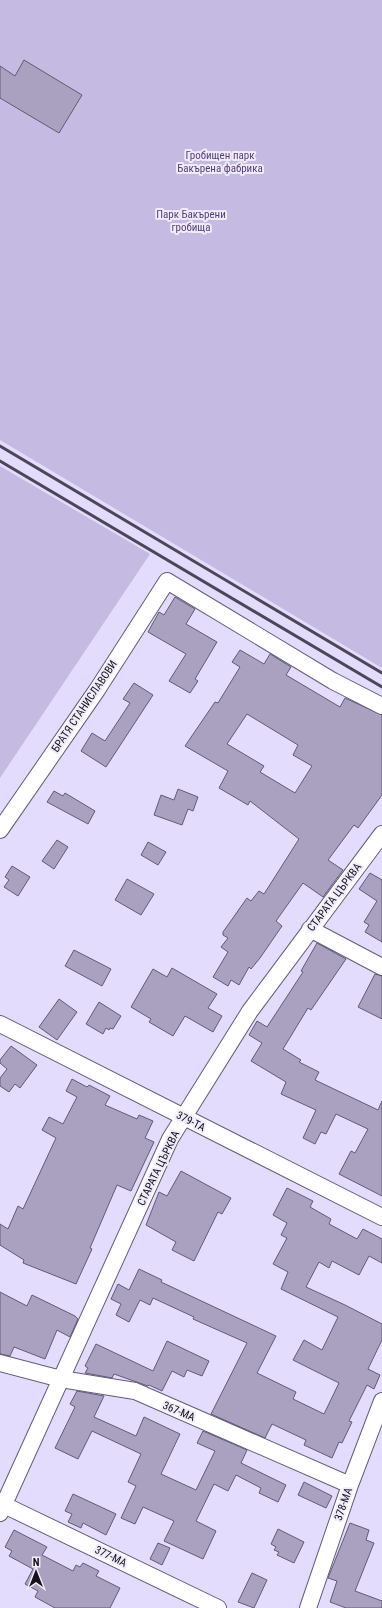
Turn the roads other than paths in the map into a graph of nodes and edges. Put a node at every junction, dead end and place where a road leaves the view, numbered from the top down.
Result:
1 (382, 706) edge
2 (0, 830) edge
3 (382, 834) edge
4 (310, 928) junction
5 (382, 967) edge
6 (0, 1024) edge
7 (184, 1118) junction
8 (382, 1217) edge
9 (0, 1363) edge
10 (61, 1379) junction
11 (382, 1401) edge
12 (350, 1485) junction
13 (2, 1509) edge
14 (218, 1608) edge
15 (308, 1608) edge

1 - 2 street, БРАТЯ СТАНИСЛАВОВИ
3 - 4 street, СТАРАТА ЦЪРКВА
4 - 5 street
4 - 7 street, СТАРАТА ЦЪРКВА
6 - 7 street, 379-ТА
7 - 8 street, 379-ТА
7 - 10 street, СТАРАТА ЦЪРКВА
9 - 10 street, 367-МА
10 - 12 street, 367-МА
10 - 13 street, СТАРАТА ЦЪРКВА
11 - 12 street, 378-МА
12 - 15 street, 378-МА
13 - 14 street, 377-МА

